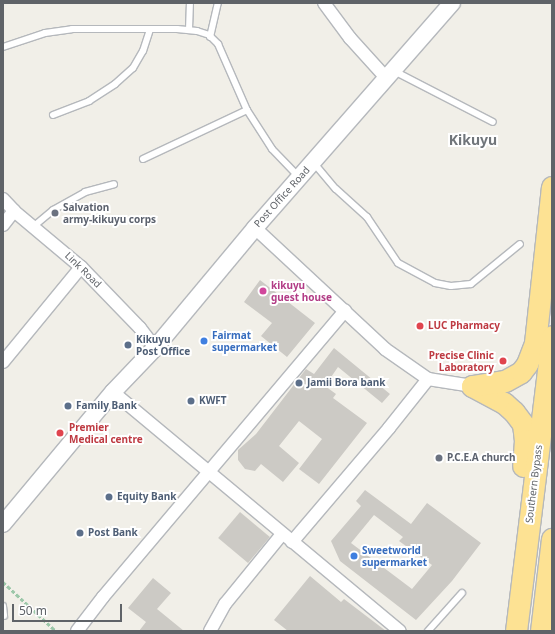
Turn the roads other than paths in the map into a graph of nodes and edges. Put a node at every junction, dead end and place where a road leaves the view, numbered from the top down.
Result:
1 (190, 3) edge
2 (218, 3) edge
3 (324, 3) edge
4 (452, 3) edge
5 (150, 29) junction
6 (189, 30) junction
7 (210, 37) junction
8 (3, 47) edge
9 (390, 75) junction
10 (247, 110) junction
11 (53, 115) dead end
12 (493, 122) dead end
13 (142, 159) dead end
14 (313, 162) junction
15 (300, 179) junction
16 (114, 184) dead end
17 (552, 187) edge
18 (3, 199) edge
19 (14, 211) junction
20 (3, 225) edge
21 (34, 226) junction
22 (255, 228) junction
23 (520, 244) dead end
24 (81, 267) junction
25 (345, 311) junction
26 (552, 336) edge
27 (155, 348) junction
28 (3, 362) edge
29 (428, 379) junction
30 (472, 386) junction
31 (113, 392) junction
32 (210, 473) junction
33 (3, 524) edge
34 (282, 534) junction
35 (552, 539) edge
36 (292, 542) junction
37 (462, 593) dead end
38 (520, 600) junction
39 (3, 606) edge
40 (4, 616) dead end
41 (77, 631) edge
42 (210, 631) edge
43 (400, 631) edge
44 (428, 631) edge
45 (516, 631) edge
46 (541, 631) edge

1 - 6 lane
2 - 7 lane
3 - 9 street
4 - 9 street, Post Office Road
5 - 6 lane
5 - 8 lane
5 - 11 lane
6 - 7 lane
7 - 10 lane
9 - 12 lane
9 - 14 street, Post Office Road
10 - 13 lane
10 - 15 lane
14 - 15 street, Post Office Road
14 - 23 lane
15 - 22 street, Post Office Road
16 - 21 lane
17 - 30 highway
18 - 19 street, Link Road
19 - 20 street
19 - 21 street, Link Road
21 - 24 street, Link Road
22 - 25 street
22 - 27 street, Post Office Road
24 - 27 street, Link Road
24 - 28 street
25 - 29 street
25 - 32 street
26 - 38 highway, Southern Bypass
27 - 31 street, Post Office Road
29 - 30 street
29 - 36 street
30 - 38 highway
31 - 32 street
31 - 33 street, Post Office Road
32 - 34 street
32 - 41 street
34 - 36 street
34 - 42 street
35 - 46 highway
36 - 43 street
37 - 44 lane
38 - 45 highway, Southern Bypass
39 - 40 lane

